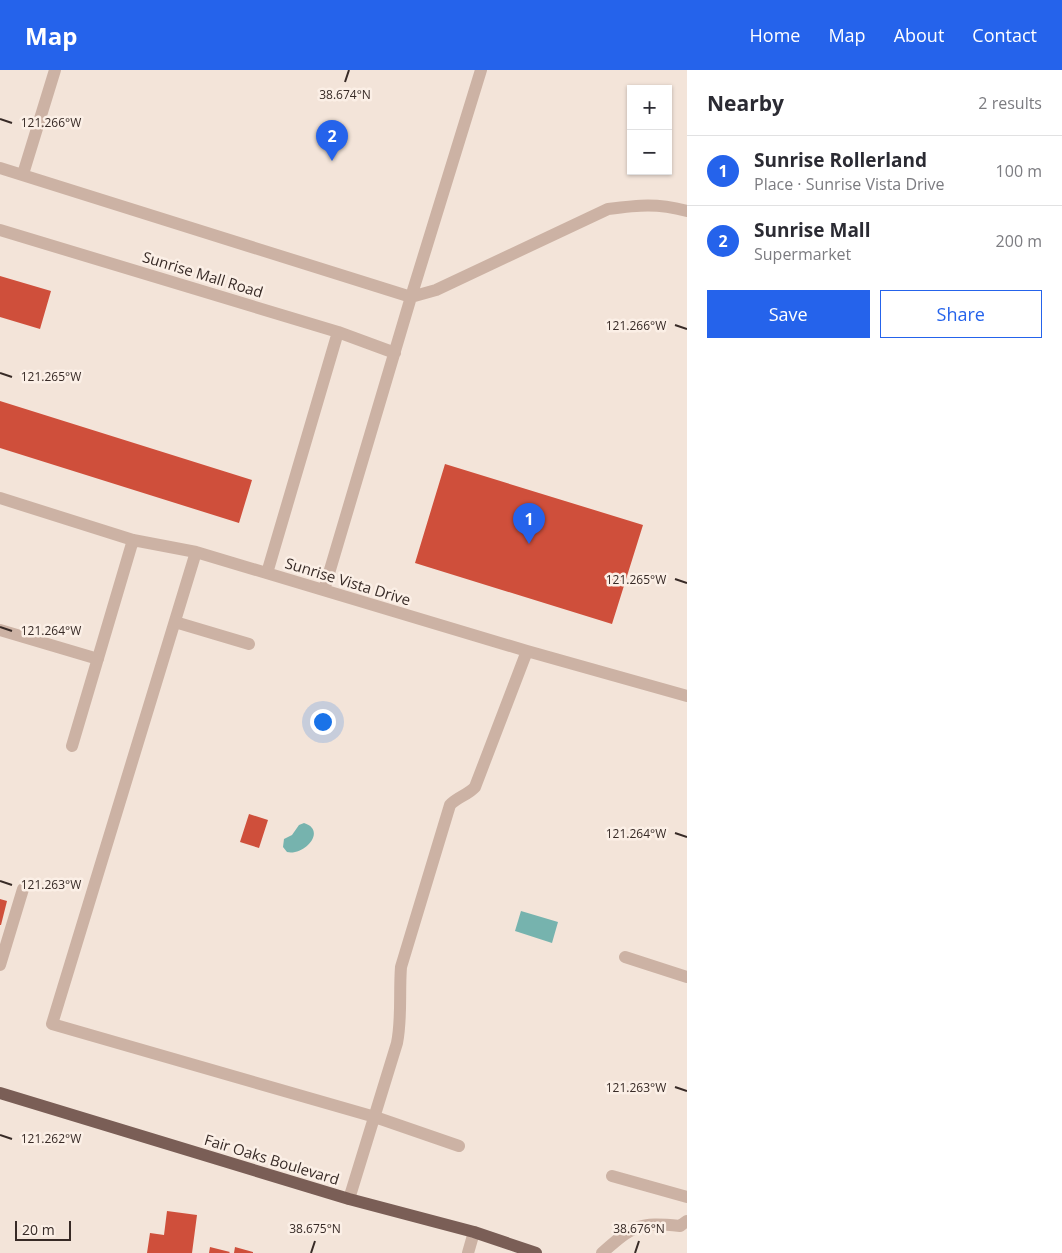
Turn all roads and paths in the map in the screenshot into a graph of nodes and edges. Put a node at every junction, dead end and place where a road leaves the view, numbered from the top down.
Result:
1 (55, 70) edge
2 (481, 70) edge
3 (0, 168) edge
4 (23, 174) junction
5 (687, 211) edge
6 (0, 230) edge
7 (411, 297) junction
8 (338, 332) junction
9 (395, 353) junction
10 (0, 498) edge
11 (134, 540) junction
12 (196, 552) junction
13 (267, 574) junction
14 (324, 590) junction
15 (175, 622) junction
16 (0, 630) edge
17 (249, 644) dead end
18 (527, 651) junction
19 (98, 659) junction
20 (687, 696) edge
21 (72, 746) dead end
22 (23, 889) dead end
23 (625, 957) dead end
24 (0, 966) edge
25 (687, 977) edge
26 (0, 1093) edge
27 (375, 1117) junction
28 (460, 1146) dead end
29 (612, 1176) dead end
30 (687, 1197) edge
31 (349, 1199) junction
32 (687, 1221) edge
33 (474, 1232) junction
34 (468, 1253) edge
35 (536, 1253) edge
36 (602, 1253) edge

1 - 4 street
2 - 7 street
3 - 4 street
4 - 7 street
5 - 7 street
6 - 8 street, Sunrise Mall Road
7 - 9 street
8 - 9 street, Sunrise Mall Road
8 - 13 street
9 - 14 street
10 - 11 street, Sunrise Vista Drive
11 - 12 street, Sunrise Vista Drive
11 - 19 street
12 - 13 street, Sunrise Vista Drive
12 - 15 street
13 - 14 street, Sunrise Vista Drive
14 - 18 street, Sunrise Vista Drive
15 - 17 street
15 - 27 street
16 - 19 street
18 - 20 street, Sunrise Vista Drive
18 - 27 street
19 - 21 street
22 - 24 street
23 - 25 street
26 - 31 main road, Fair Oaks Boulevard
27 - 28 street
27 - 31 street
29 - 30 street
31 - 33 main road, Fair Oaks Boulevard
32 - 36 street
33 - 34 street
33 - 35 main road, Fair Oaks Boulevard

